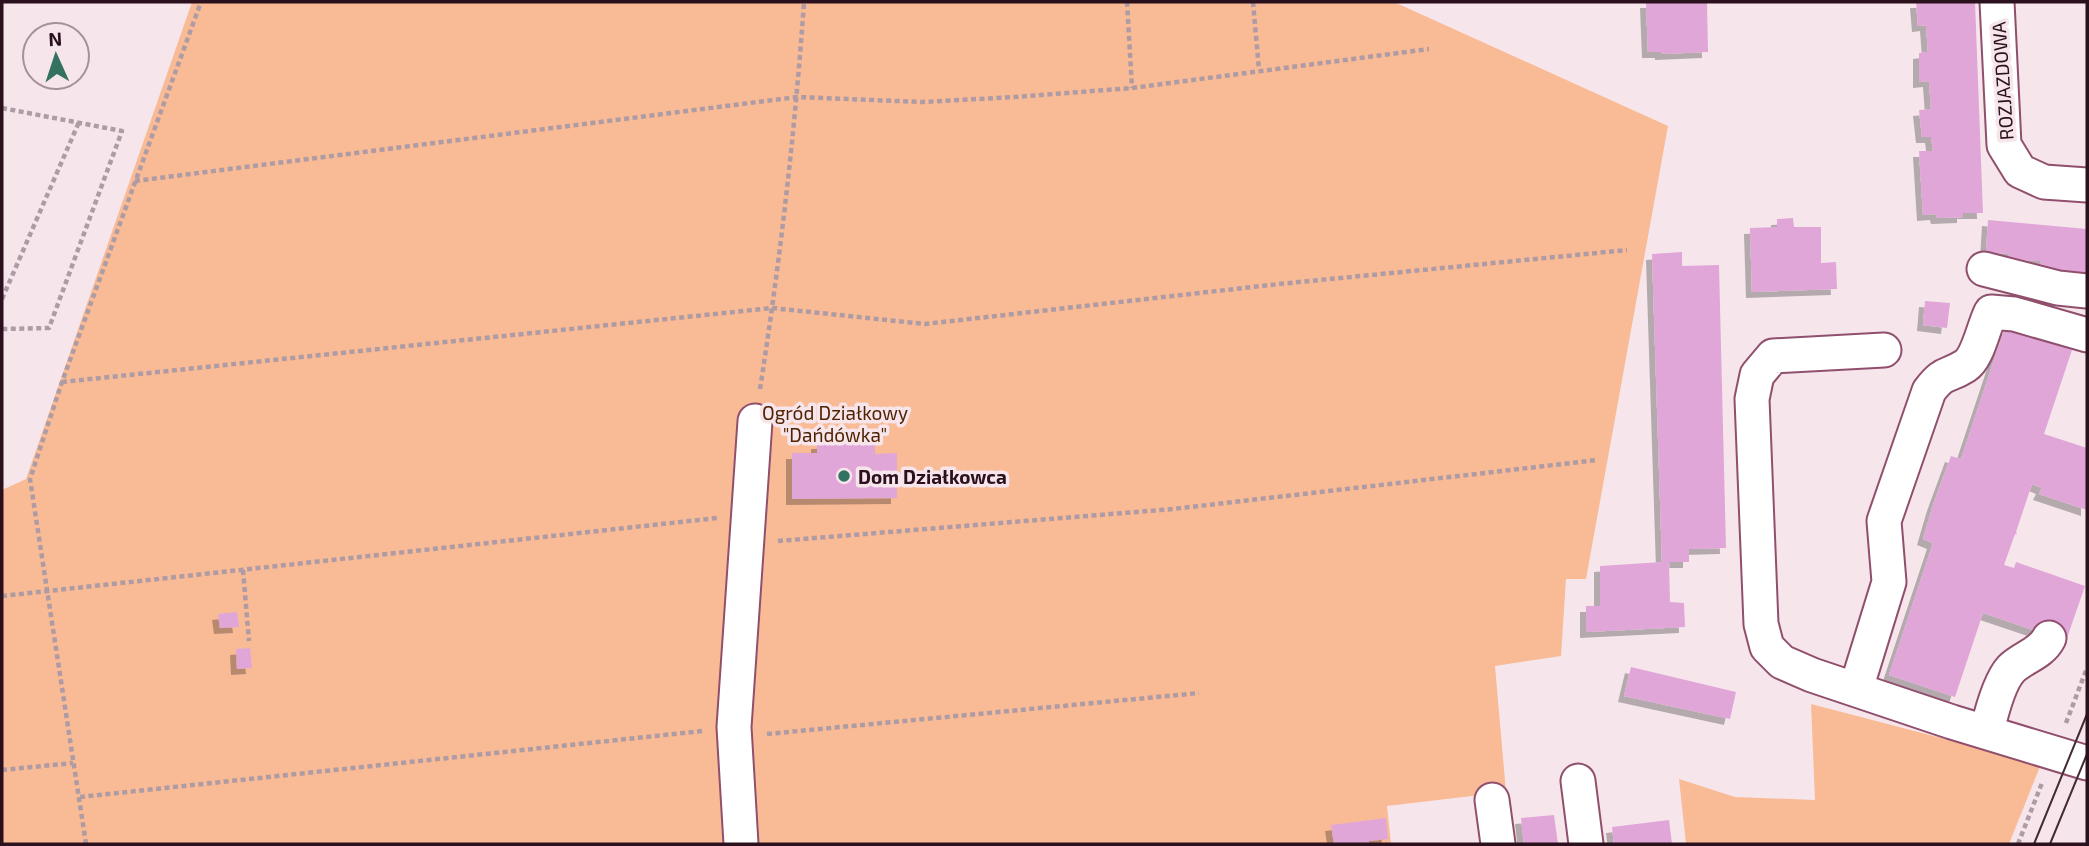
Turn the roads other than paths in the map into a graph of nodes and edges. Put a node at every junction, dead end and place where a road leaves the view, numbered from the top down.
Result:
1 (1997, 2) edge
2 (2087, 185) edge
3 (1984, 269) dead end
4 (2087, 290) edge
5 (2087, 335) edge
6 (1884, 350) dead end
7 (755, 421) road end
8 (2049, 638) dead end
9 (1856, 689) junction
10 (1987, 731) junction
11 (2087, 763) edge
12 (1578, 781) dead end
13 (1492, 800) dead end
14 (741, 844) edge
15 (1498, 844) edge
16 (1586, 844) edge

1 - 2 street, ROZJAZDOWA
3 - 4 street
5 - 9 street
6 - 9 street
7 - 14 street
8 - 10 street
9 - 10 street
10 - 11 street
12 - 16 street
13 - 15 street

